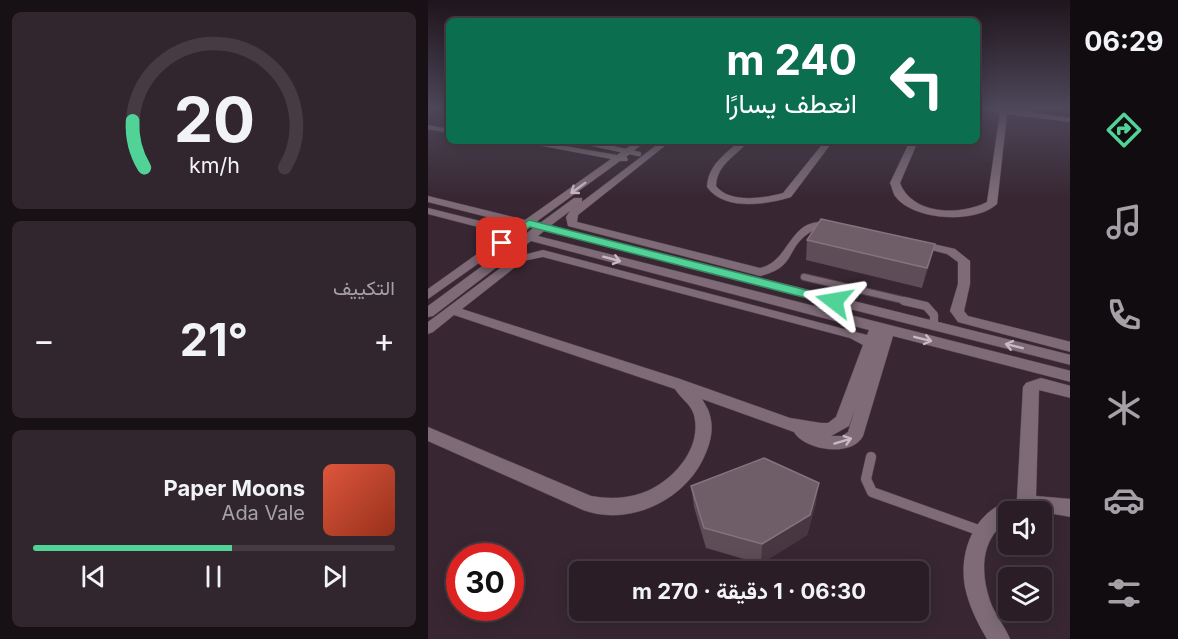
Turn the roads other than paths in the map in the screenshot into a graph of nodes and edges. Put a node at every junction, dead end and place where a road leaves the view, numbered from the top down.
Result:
1 (1001, 138) edge
2 (554, 144) edge
3 (596, 144) edge
4 (649, 144) edge
5 (663, 144) edge
6 (742, 144) edge
7 (827, 144) edge
8 (913, 144) edge
9 (633, 151) edge
10 (428, 199) edge
11 (445, 203) junction
12 (430, 211) edge
13 (563, 212) junction
14 (514, 226) junction
15 (543, 227) junction
16 (843, 228) edge
17 (529, 230) junction
18 (570, 234) junction
19 (904, 240) edge
20 (558, 245) junction
21 (502, 258) junction
22 (804, 277) dead end
23 (841, 286) junction
24 (428, 295) edge
25 (829, 300) junction
26 (452, 310) junction
27 (816, 312) junction
28 (428, 313) edge
29 (934, 326) junction
30 (962, 326) junction
31 (882, 328) junction
32 (428, 329) edge
33 (871, 343) junction
34 (1070, 347) edge
35 (1070, 360) edge
36 (1070, 377) edge
37 (675, 383) junction
38 (1070, 392) edge
39 (789, 424) junction
40 (428, 434) edge
41 (871, 457) dead end
42 (1026, 501) edge
43 (1052, 504) edge
44 (1070, 508) edge
45 (998, 516) edge
46 (981, 531) junction
47 (1000, 639) edge

1 - 8 street
2 - 9 street
3 - 9 lane
4 - 9 street
5 - 16 street
6 - 7 street
9 - 13 street
9 -> 17 street
10 - 11 street
11 - 12 street
11 - 14 street
12 - 14 street
13 - 15 street
13 - 18 street
14 - 17 street
14 - 24 street
15 - 17 street
15 - 18 street
17 - 20 street
17 - 21 street
18 - 25 street
19 - 30 street
20 - 21 street
20 -> 27 street
21 - 28 street
22 - 23 lane
23 - 25 lane
23 - 29 lane
25 - 27 street
25 - 29 street
26 - 32 street
26 - 33 street
26 - 37 street
27 - 31 street
29 - 30 street
30 - 34 street
35 -> 30 street
31 - 33 street
31 -> 36 street
39 -> 31 street
33 - 39 street
37 - 39 street
37 - 40 street
38 - 42 street
41 - 46 lane
43 - 44 street
45 - 46 street
46 - 47 street

